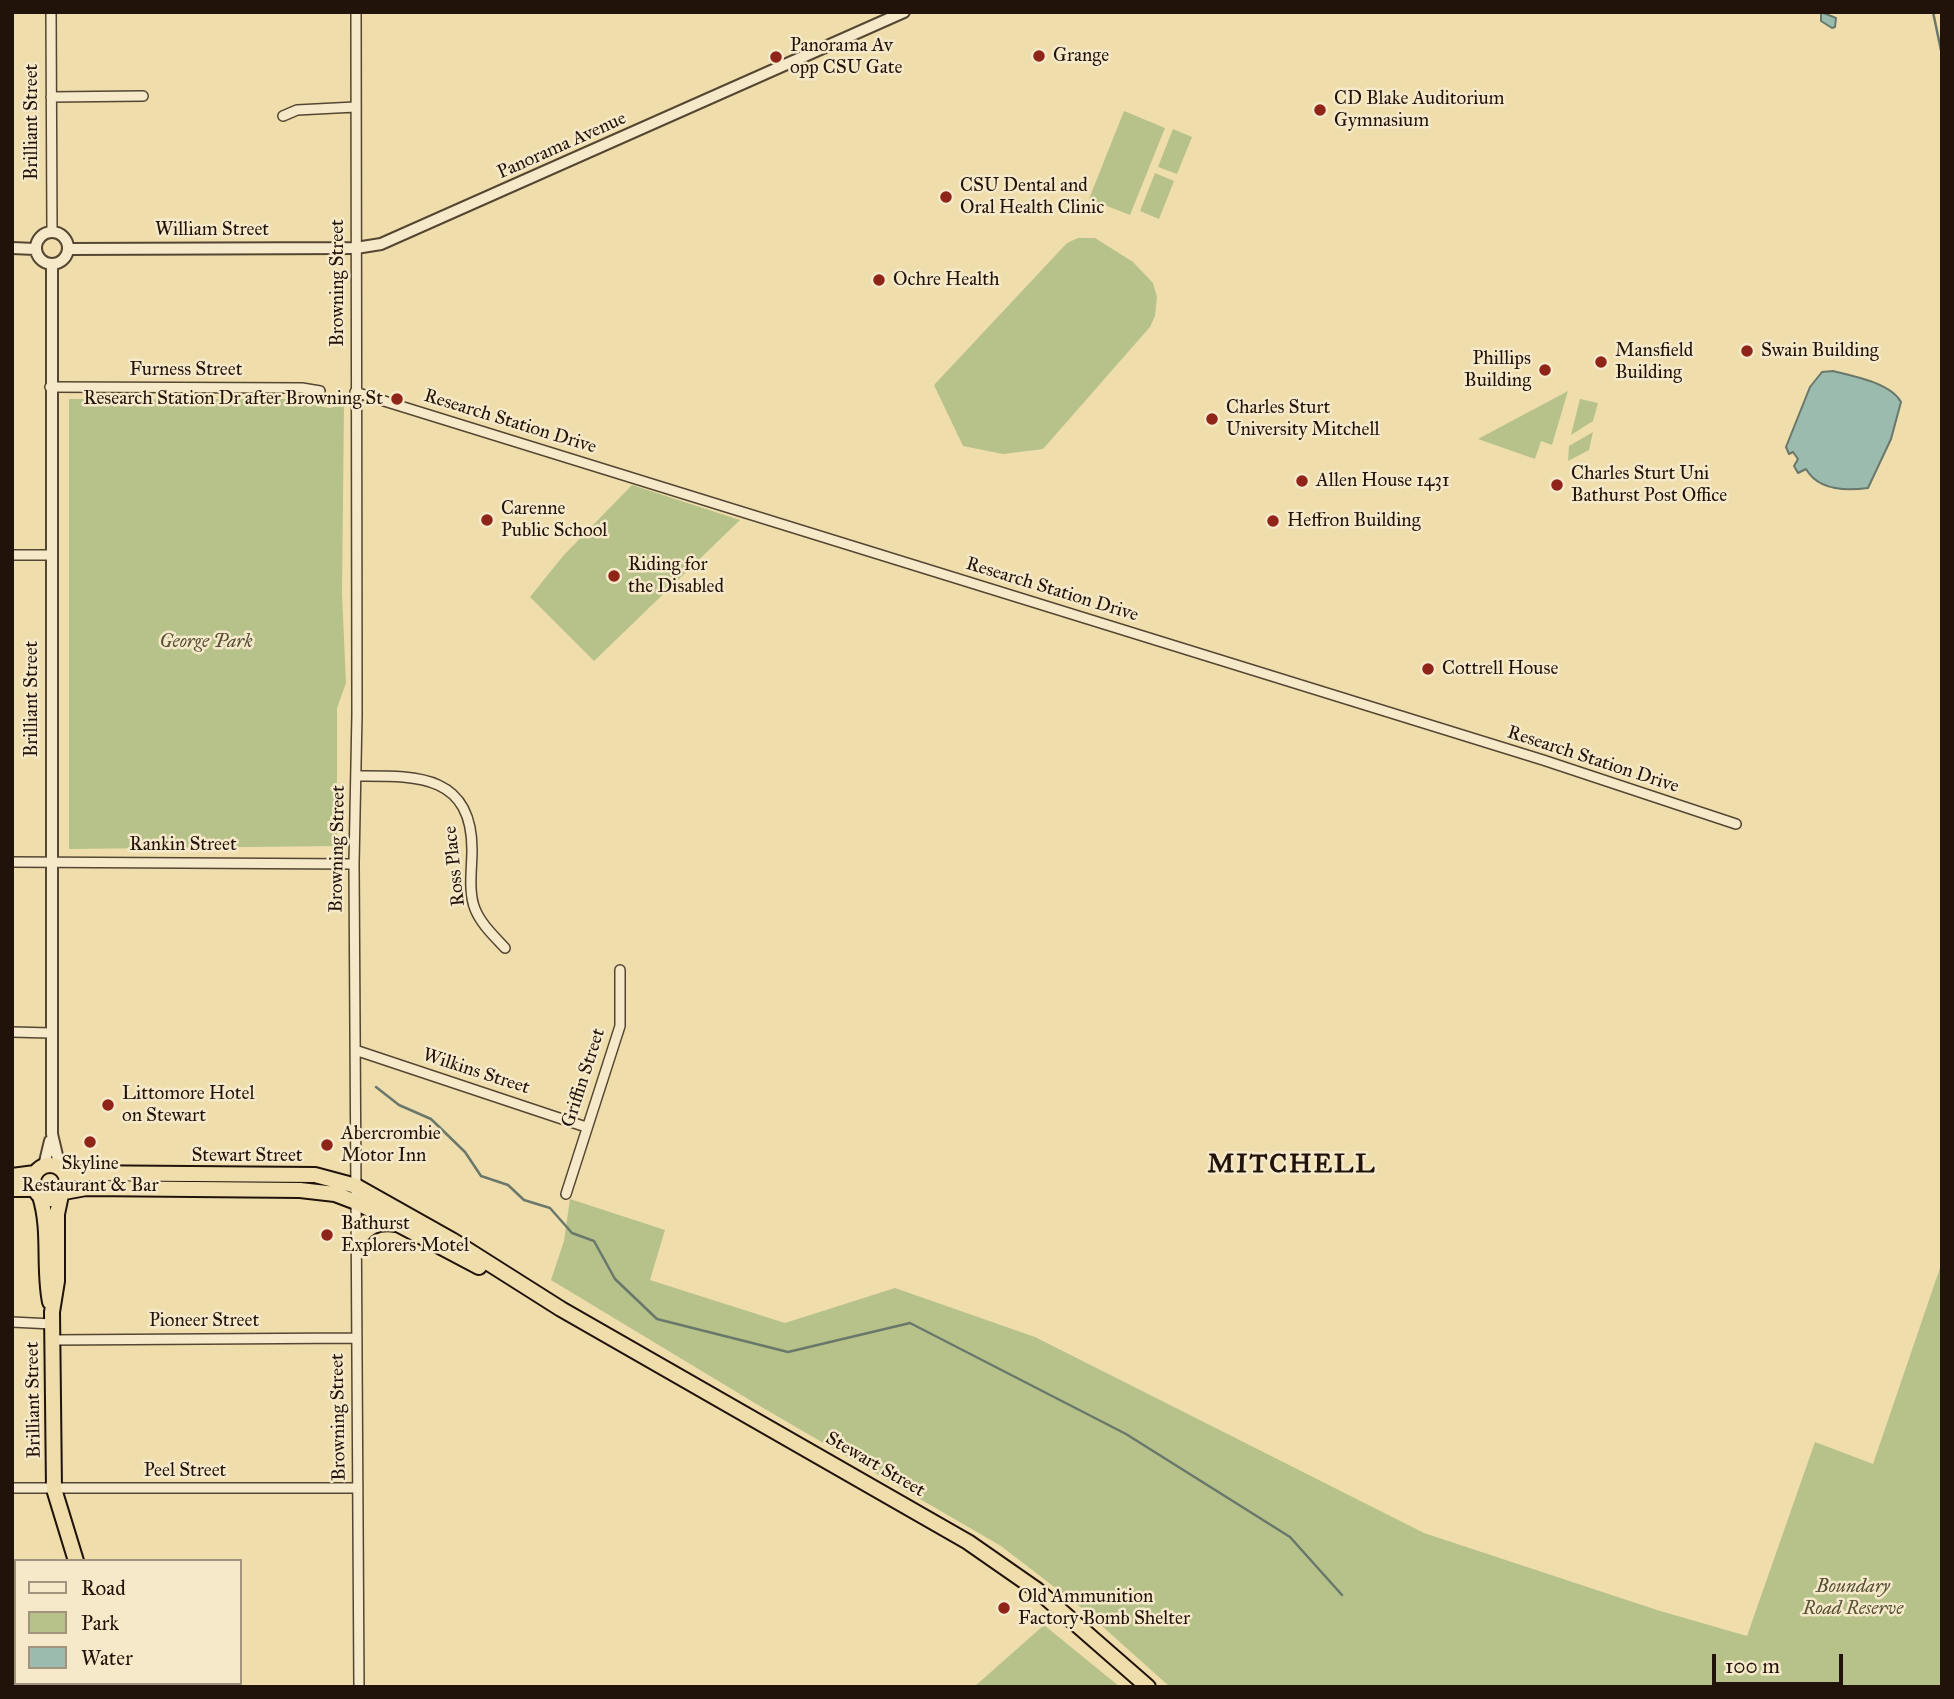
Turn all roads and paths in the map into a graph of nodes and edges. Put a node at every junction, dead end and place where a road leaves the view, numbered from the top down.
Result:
1 (51, 12) edge
2 (356, 12) edge
3 (904, 12) edge
4 (143, 96) dead end
5 (51, 97) junction
6 (355, 107) junction
7 (283, 116) dead end
8 (52, 232) junction
9 (12, 248) edge
10 (356, 248) junction
11 (35, 249) junction
12 (68, 249) junction
13 (52, 264) junction
14 (50, 387) junction
15 (320, 391) dead end
16 (355, 393) junction
17 (12, 555) edge
18 (51, 555) junction
19 (356, 776) junction
20 (1736, 824) dead end
21 (12, 862) edge
22 (51, 862) junction
23 (354, 864) junction
24 (505, 948) dead end
25 (620, 970) dead end
26 (12, 1032) edge
27 (51, 1033) junction
28 (355, 1050) junction
29 (586, 1127) junction
30 (52, 1134) junction
31 (39, 1169) junction
32 (63, 1170) junction
33 (12, 1176) edge
34 (356, 1186) junction
35 (12, 1189) edge
36 (37, 1193) junction
37 (62, 1194) junction
38 (566, 1194) dead end
39 (356, 1202) junction
40 (407, 1228) junction
41 (356, 1246) junction
42 (561, 1309) junction
43 (52, 1318) junction
44 (12, 1322) edge
45 (355, 1338) junction
46 (54, 1340) junction
47 (12, 1488) edge
48 (358, 1488) junction
49 (54, 1489) junction
50 (75, 1559) edge
51 (359, 1687) edge
52 (1148, 1687) edge

1 - 5 street, Brilliant Street
2 - 6 street, Browning Street
3 - 10 street, Panorama Avenue
4 - 5 street
5 - 8 street, Brilliant Street
6 - 7 street
6 - 10 street, Browning Street
8 - 11 street
8 - 12 street
9 - 11 street
10 - 12 street, William Street
10 - 16 street, Browning Street
11 - 13 street
12 - 13 street
13 - 14 street, Brilliant Street
14 - 15 street, Furness Street
14 - 18 street, Brilliant Street
16 - 19 street, Browning Street
16 - 20 street, Research Station Drive
17 - 18 street
18 - 22 street, Brilliant Street
19 - 23 street, Browning Street
19 - 24 street, Ross Place
21 - 22 street, Rankin Street
22 - 23 street, Rankin Street
22 - 27 street, Brilliant Street
23 - 28 street, Browning Street
25 - 29 street, Griffin Street
26 - 27 street
27 - 30 street, Brilliant Street
28 - 29 street, Wilkins Street
28 - 34 street, Browning Street
29 - 38 street, Griffin Street
30 - 31 street, Brilliant Street
30 - 32 street, Brilliant Street
31 - 32 highway
31 - 33 highway
31 - 36 highway
32 - 34 highway, Stewart Street
32 - 37 highway
34 - 39 street, Browning Street
34 - 42 highway, Stewart Street
35 - 36 highway
36 - 37 highway
36 - 43 highway, Brilliant Street
37 - 39 highway, Stewart Street
37 - 43 highway, Brilliant Street
39 - 40 highway, Stewart Street
39 - 41 street, Browning Street
40 - 41 highway
40 - 42 highway, Stewart Street
41 - 45 street, Browning Street
42 - 52 highway, Stewart Street
43 - 44 street
43 - 46 highway, Brilliant Street
45 - 46 street, Pioneer Street
45 - 48 street, Browning Street
46 - 49 highway, Brilliant Street
47 - 49 street, Peel Street
48 - 49 street, Peel Street
48 - 51 street, Browning Street
49 - 50 highway, Brilliant Street

